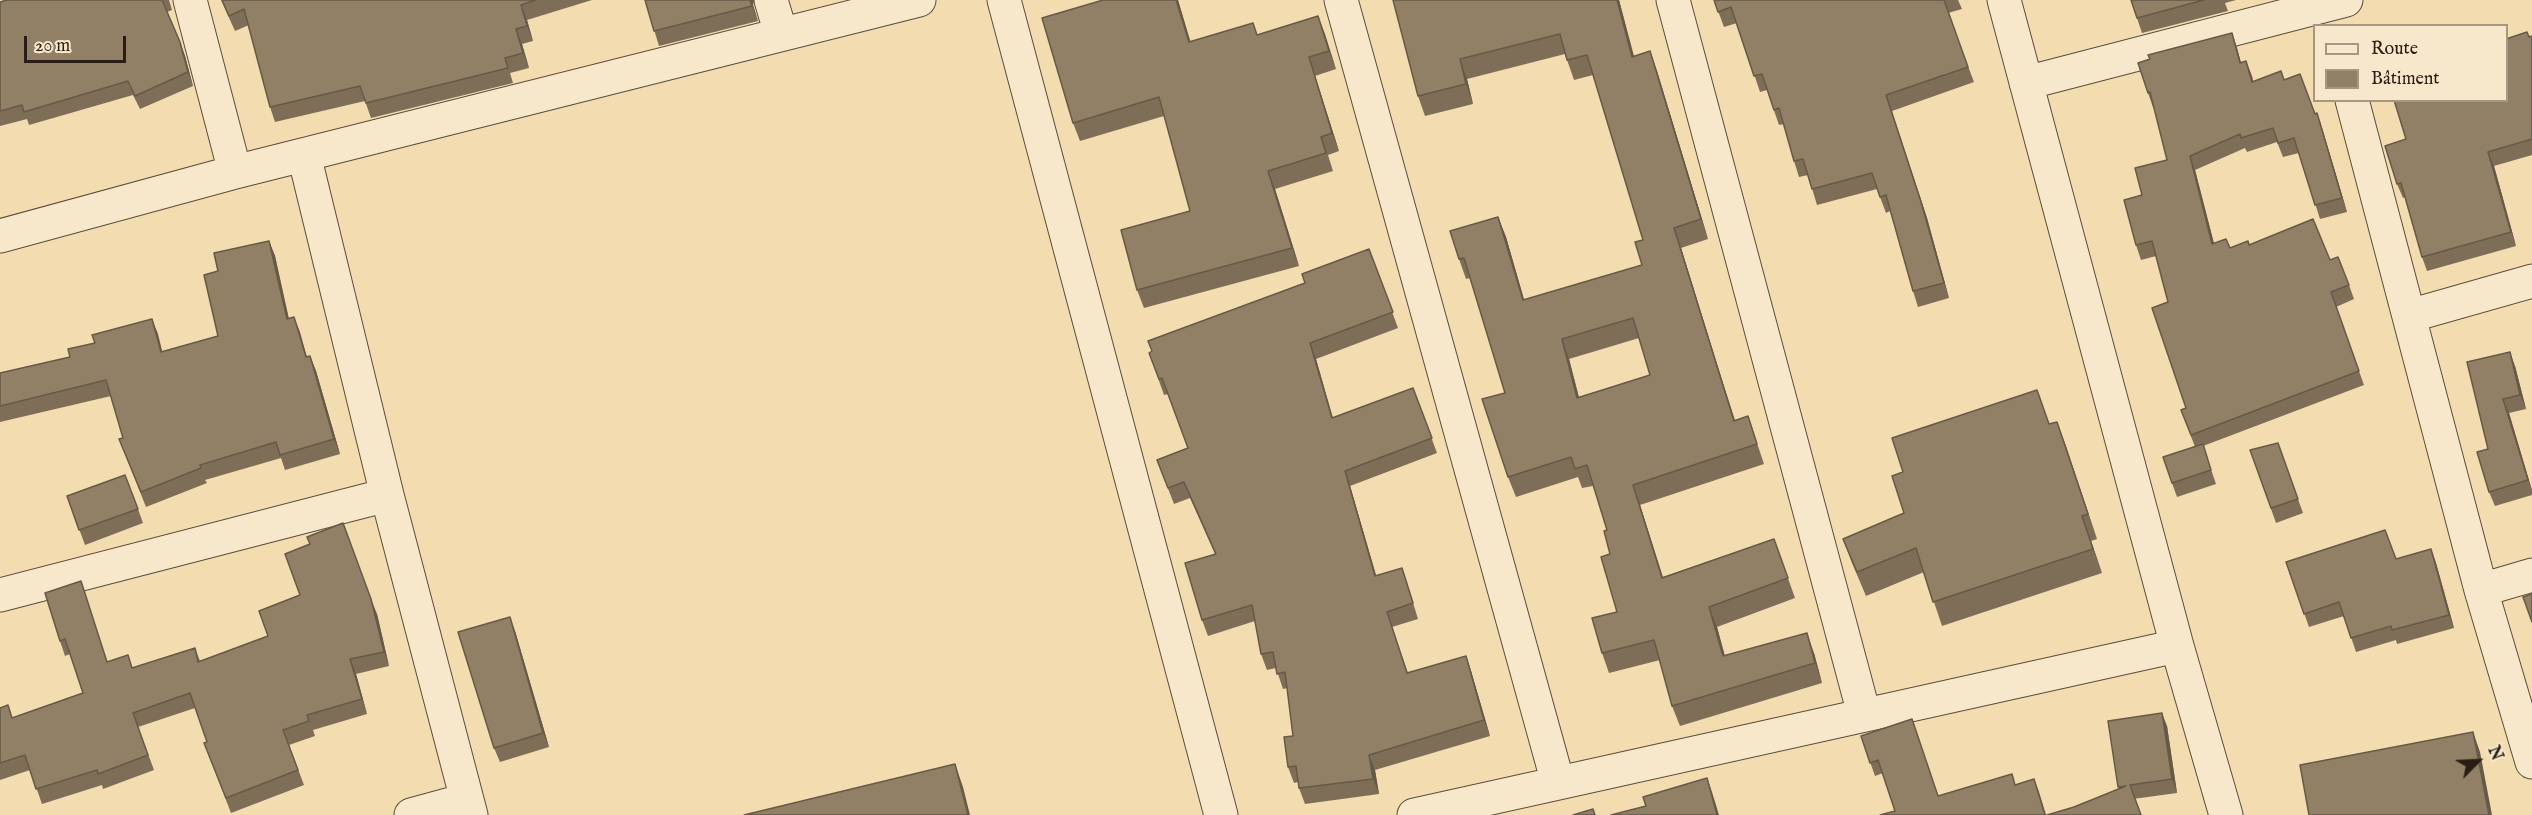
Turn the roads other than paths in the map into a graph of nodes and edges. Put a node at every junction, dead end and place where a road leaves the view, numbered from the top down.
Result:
1 (190, 0) edge
2 (771, 0) edge
3 (919, 0) edge
4 (1004, 0) edge
5 (1341, 0) edge
6 (1672, 0) edge
7 (2004, 0) edge
8 (2333, 7) edge
9 (781, 34) junction
10 (2026, 83) junction
11 (2353, 102) edge
12 (304, 155) junction
13 (235, 172) junction
14 (0, 237) edge
15 (2532, 281) edge
16 (2409, 316) junction
17 (387, 495) junction
18 (2532, 575) edge
19 (2481, 590) junction
20 (0, 595) edge
21 (2177, 646) junction
22 (1864, 714) junction
23 (2532, 762) edge
24 (1558, 783) junction
25 (469, 807) edge
26 (411, 815) edge
27 (1221, 815) edge
28 (1414, 815) edge
29 (2226, 815) edge

1 - 13 street
2 - 9 street
3 - 9 street
4 - 27 street
5 - 24 street
6 - 22 street
7 - 10 street
8 - 10 street
9 - 12 street
10 - 21 street
11 - 16 street
12 - 13 street
12 - 17 street
13 - 14 street
15 - 16 street
16 - 19 street
17 - 20 street
17 - 25 street
18 - 19 street
19 - 23 street
21 - 22 street
21 - 29 street
22 - 24 street
24 - 28 street
25 - 26 street

